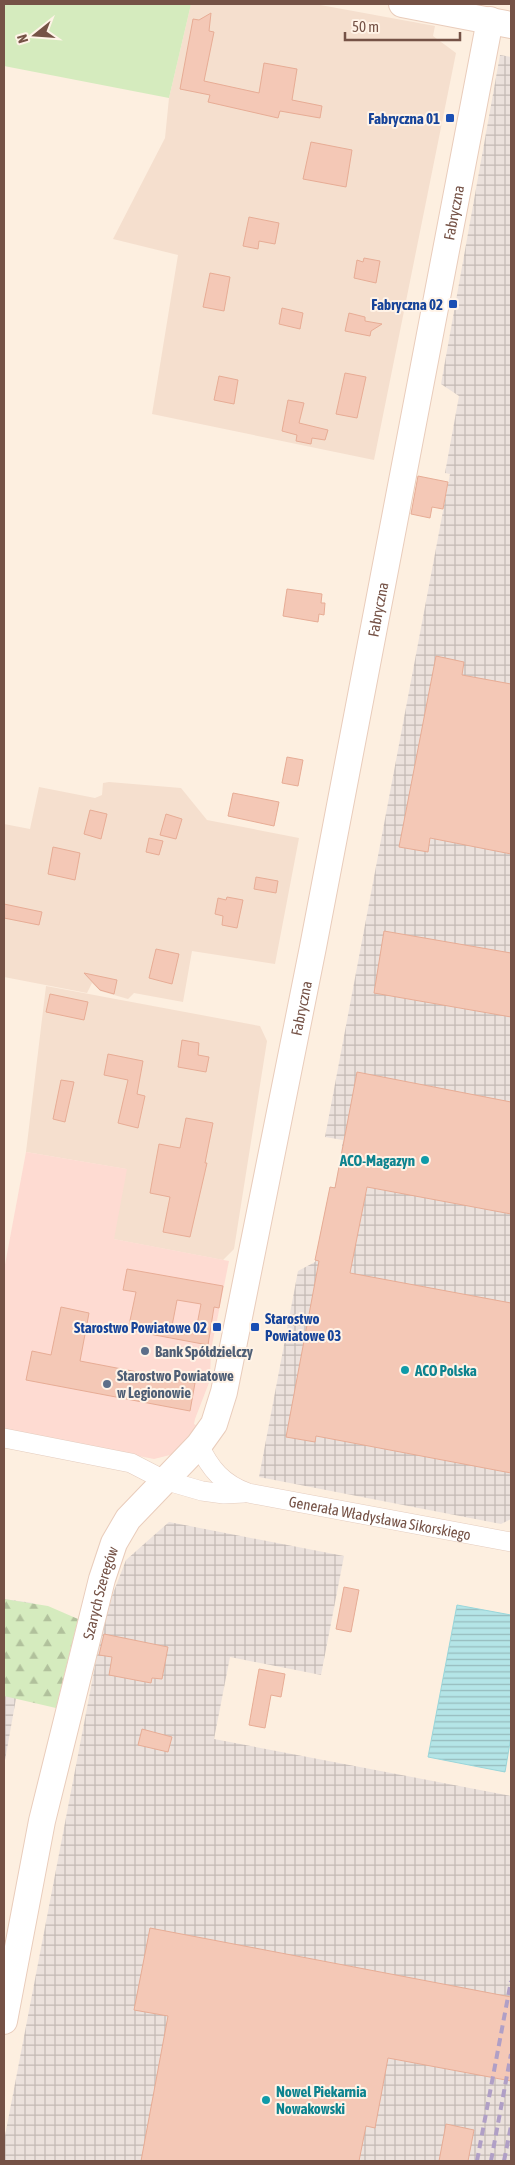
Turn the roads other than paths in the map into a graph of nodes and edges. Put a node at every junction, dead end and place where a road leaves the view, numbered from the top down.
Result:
1 (402, 4) edge
2 (498, 16) edge
3 (262, 1198) joint
4 (4, 1438) edge
5 (198, 1445) junction
6 (164, 1480) junction
7 (248, 1493) junction
8 (511, 1542) edge
9 (4, 2021) edge

1 - 2 street
2 - 3 street, Fabryczna
3 - 5 street, Szarych Szeregów
4 - 6 street, Generała Władysława Sikorskiego
5 - 6 street, Szarych Szeregów
5 - 7 street, Generała Władysława Sikorskiego
6 - 7 street, Generała Władysława Sikorskiego
6 - 9 street, Szarych Szeregów
7 - 8 street, Generała Władysława Sikorskiego

